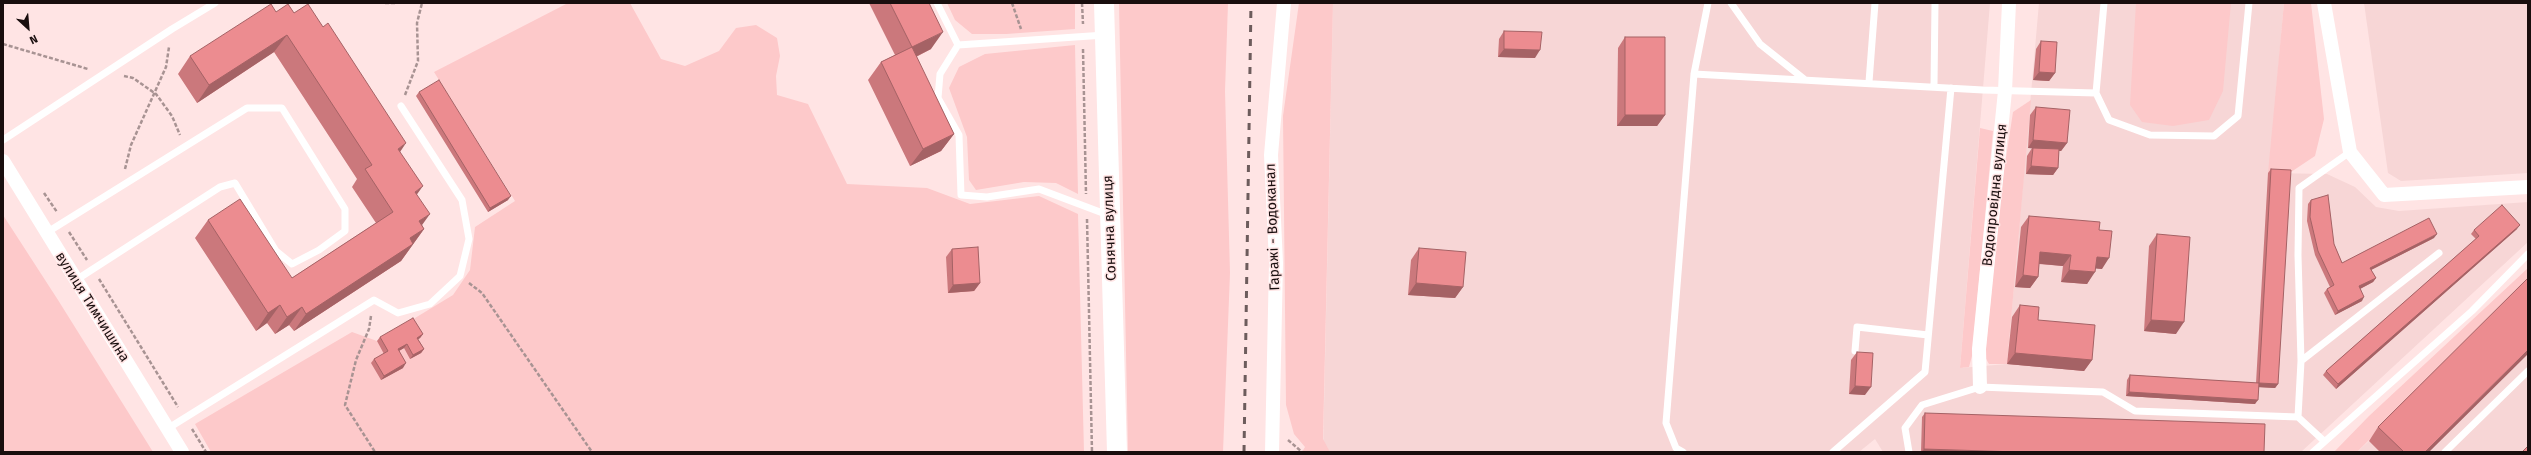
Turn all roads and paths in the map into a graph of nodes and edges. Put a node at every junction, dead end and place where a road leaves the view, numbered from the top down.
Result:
1 (215, 3) edge
2 (385, 3) edge
3 (396, 3) edge
4 (422, 3) edge
5 (937, 3) edge
6 (1012, 3) edge
7 (1082, 3) edge
8 (1104, 3) edge
9 (1284, 3) edge
10 (1708, 3) edge
11 (1731, 3) edge
12 (1875, 3) edge
13 (1935, 3) edge
14 (2010, 3) edge
15 (2104, 3) edge
16 (2249, 3) edge
17 (2324, 3) edge
18 (172, 29) junction
19 (1105, 35) junction
20 (1083, 37) junction
21 (1025, 41) junction
22 (958, 45) junction
23 (1694, 74) junction
24 (1804, 79) junction
25 (1869, 82) junction
26 (1934, 86) junction
27 (1951, 88) junction
28 (2005, 91) junction
29 (2096, 93) junction
30 (401, 106) joint
31 (3, 140) edge
32 (2350, 152) junction
33 (3, 162) edge
34 (2528, 186) edge
35 (120, 187) junction
36 (42, 191) dead end
37 (1086, 207) junction
38 (1110, 216) junction
39 (63, 222) junction
40 (46, 233) junction
41 (2439, 254) dead end
42 (2528, 254) edge
43 (93, 269) junction
44 (460, 276) junction
45 (76, 280) junction
46 (374, 300) junction
47 (1928, 335) junction
48 (1855, 351) dead end
49 (2301, 361) junction
50 (2528, 371) edge
51 (1980, 386) junction
52 (2298, 417) junction
53 (185, 418) junction
54 (167, 429) junction
55 (2324, 441) junction
56 (182, 452) edge
57 (206, 452) edge
58 (375, 452) edge
59 (592, 452) edge
60 (1092, 452) edge
61 (1117, 452) edge
62 (1272, 452) edge
63 (1684, 452) edge
64 (1833, 452) edge
65 (1909, 452) edge
66 (2313, 452) edge
67 (2445, 452) edge

1 - 18 lane
2 - 3 path
4 - 30 path
5 - 22 lane
6 - 21 path
7 - 20 path
8 - 19 street, Сонячна вулиця
9 - 62 street, Гаражі - Водоканал
10 - 23 lane
11 - 24 lane
12 - 25 lane
13 - 26 lane
14 - 28 street, Водопровідна вулиця
15 - 29 lane
16 - 29 lane
17 - 32 street
18 - 31 lane
18 - 35 path
19 - 20 lane
19 - 38 street, Сонячна вулиця
20 - 21 lane
20 - 37 path
21 - 22 lane
22 - 37 lane
23 - 24 lane
23 - 63 lane
24 - 25 lane
25 - 26 lane
26 - 27 lane
27 - 28 lane
27 - 47 lane
28 - 29 lane
28 - 51 street, Водопровідна вулиця
30 - 44 lane
32 - 34 street
32 - 49 lane
33 - 40 street, вулиця Тимчишина
35 - 39 lane
35 - 43 lane
36 - 39 path
37 - 38 lane
37 - 60 path
38 - 61 street, Сонячна вулиця
39 - 40 lane
39 - 43 path
40 - 45 street, вулиця Тимчишина
41 - 49 lane
42 - 55 lane
43 - 45 lane
43 - 53 path
44 - 46 lane
44 - 59 path
45 - 54 street, вулиця Тимчишина
46 - 53 lane
46 - 58 path
47 - 48 lane
47 - 64 lane
49 - 52 lane
50 - 67 lane
51 - 52 lane
51 - 65 lane
52 - 55 lane
53 - 54 lane
53 - 57 path
54 - 56 street, вулиця Тимчишина
55 - 66 lane

